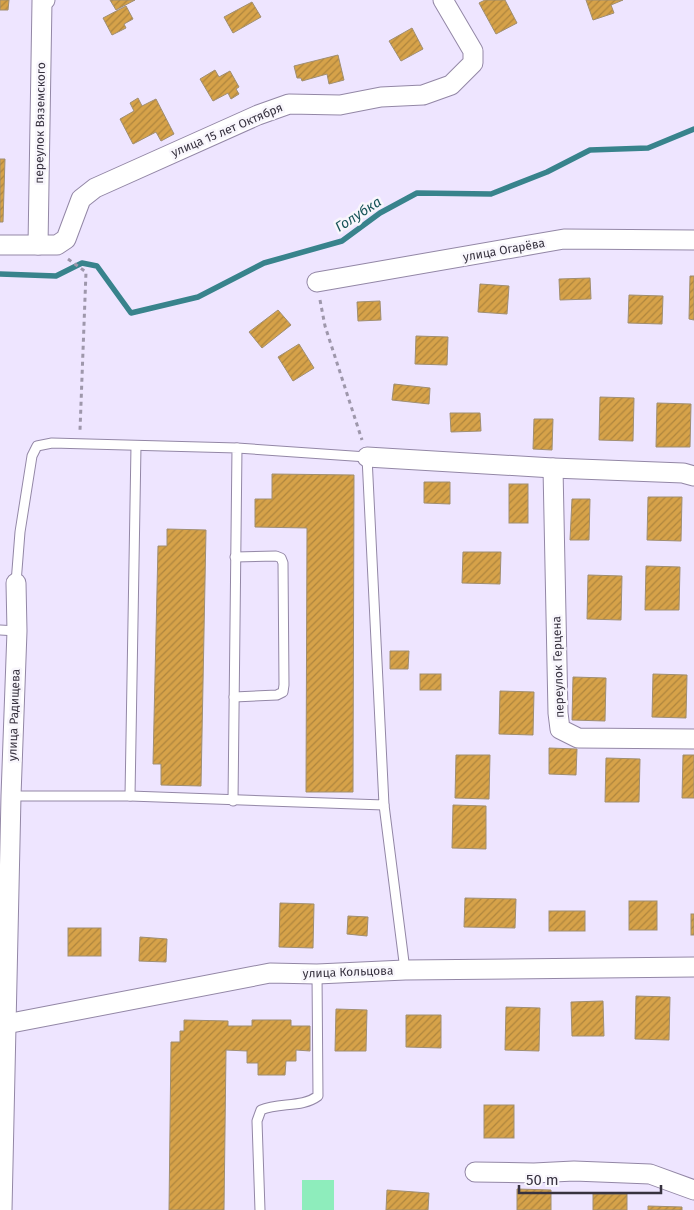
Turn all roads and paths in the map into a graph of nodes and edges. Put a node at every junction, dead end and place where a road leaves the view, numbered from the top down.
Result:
1 (442, 0) edge
2 (43, 1) edge
3 (694, 240) edge
4 (0, 245) edge
5 (38, 245) junction
6 (74, 262) dead end
7 (317, 282) joint
8 (79, 445) junction
9 (136, 446) junction
10 (237, 448) junction
11 (367, 457) junction
12 (553, 468) junction
13 (694, 476) edge
14 (235, 557) junction
15 (16, 583) joint
16 (9, 631) edge
17 (234, 697) junction
18 (694, 739) edge
19 (130, 796) junction
20 (233, 800) junction
21 (384, 805) junction
22 (7, 806) edge
23 (694, 967) edge
24 (405, 970) junction
25 (317, 974) junction
26 (6, 1024) junction
27 (3, 1062) edge
28 (475, 1172) dead end
29 (694, 1190) edge
30 (2, 1210) edge
31 (260, 1210) edge

1 - 5 street, улица 15 лет Октября
2 - 5 street, переулок Вяземского
3 - 7 street, улица Огарёва
4 - 5 street, улица 15 лет Октября
6 - 8 path
7 - 11 path
8 - 9 lane
8 - 15 lane, улица Радищева
9 - 10 lane
9 - 19 lane
10 - 11 lane
10 - 14 lane
11 - 12 street
11 - 21 lane
12 - 13 street
12 - 18 street, переулок Герцена
14 - 17 lane
14 - 17 lane
15 - 16 street, улица Радищева
16 - 22 street, улица Радищева
17 - 20 lane
19 - 20 lane
19 - 22 lane
20 - 21 lane
21 - 24 lane
22 - 26 street, улица Радищева
23 - 24 street, улица Кольцова
24 - 25 street, улица Кольцова
25 - 26 street, улица Кольцова
25 - 31 lane
26 - 27 street, улица Радищева
27 - 30 street, улица Радищева
28 - 29 street

